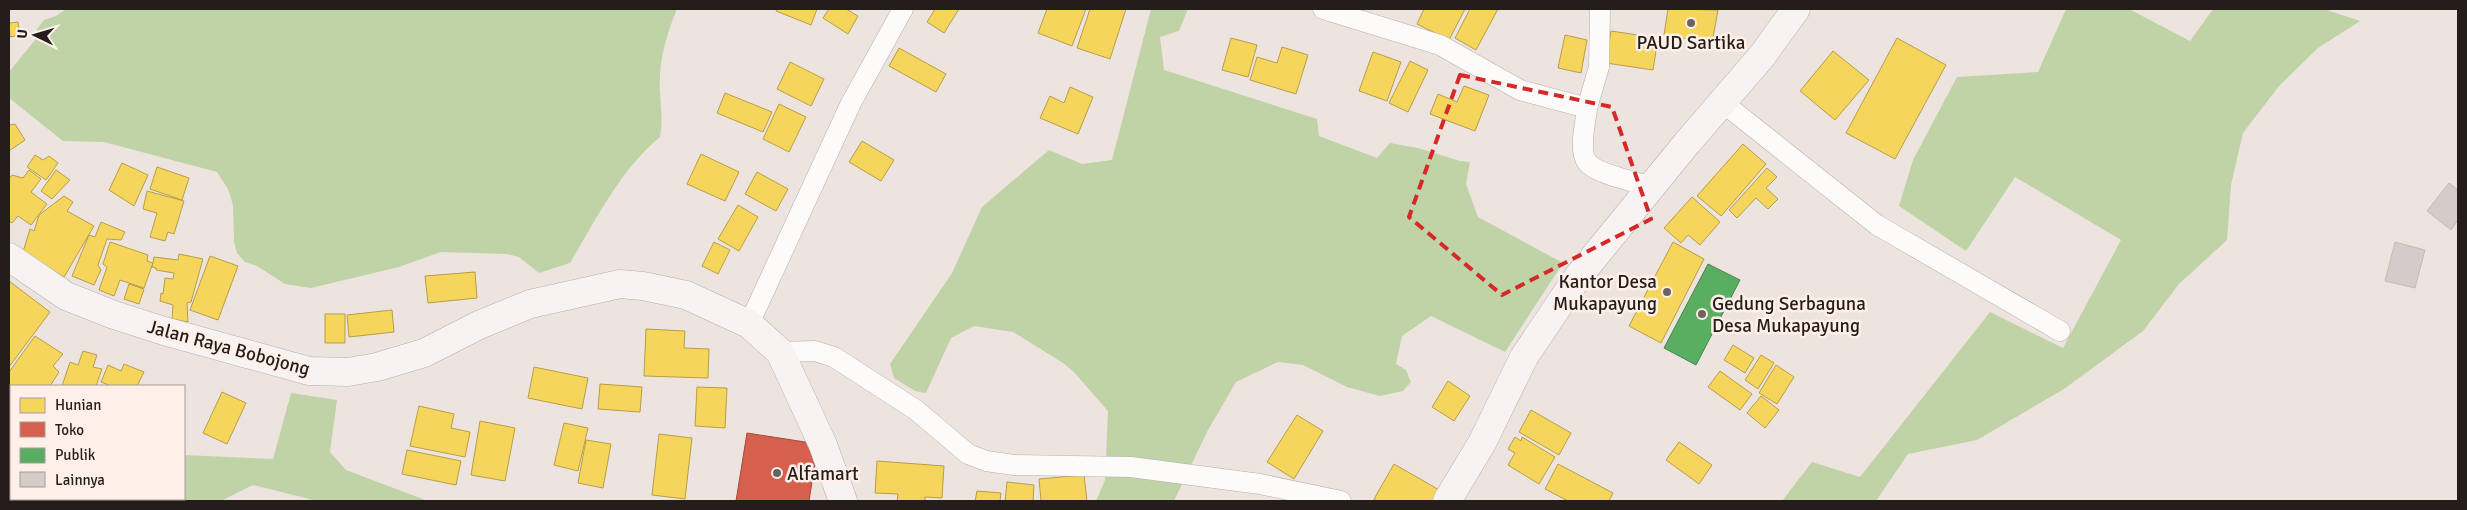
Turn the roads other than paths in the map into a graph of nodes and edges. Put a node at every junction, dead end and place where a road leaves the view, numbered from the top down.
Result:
1 (903, 9) edge
2 (1323, 9) edge
3 (1600, 9) edge
4 (1796, 9) edge
5 (1722, 102) junction
6 (1587, 108) junction
7 (1651, 187) junction
8 (9, 257) edge
9 (750, 324) junction
10 (2060, 331) dead end
11 (780, 352) junction
12 (843, 501) edge
13 (1341, 501) edge
14 (1447, 501) edge

1 - 9 street
2 - 6 street
3 - 6 street
4 - 5 main road
5 - 7 main road
5 - 10 street
6 - 7 street
7 - 14 main road
8 - 9 main road, Jalan Raya Bobojong
9 - 11 main road, Jalan Raya Bobojong
11 - 12 main road, Jalan Raya Bobojong
11 - 13 street

